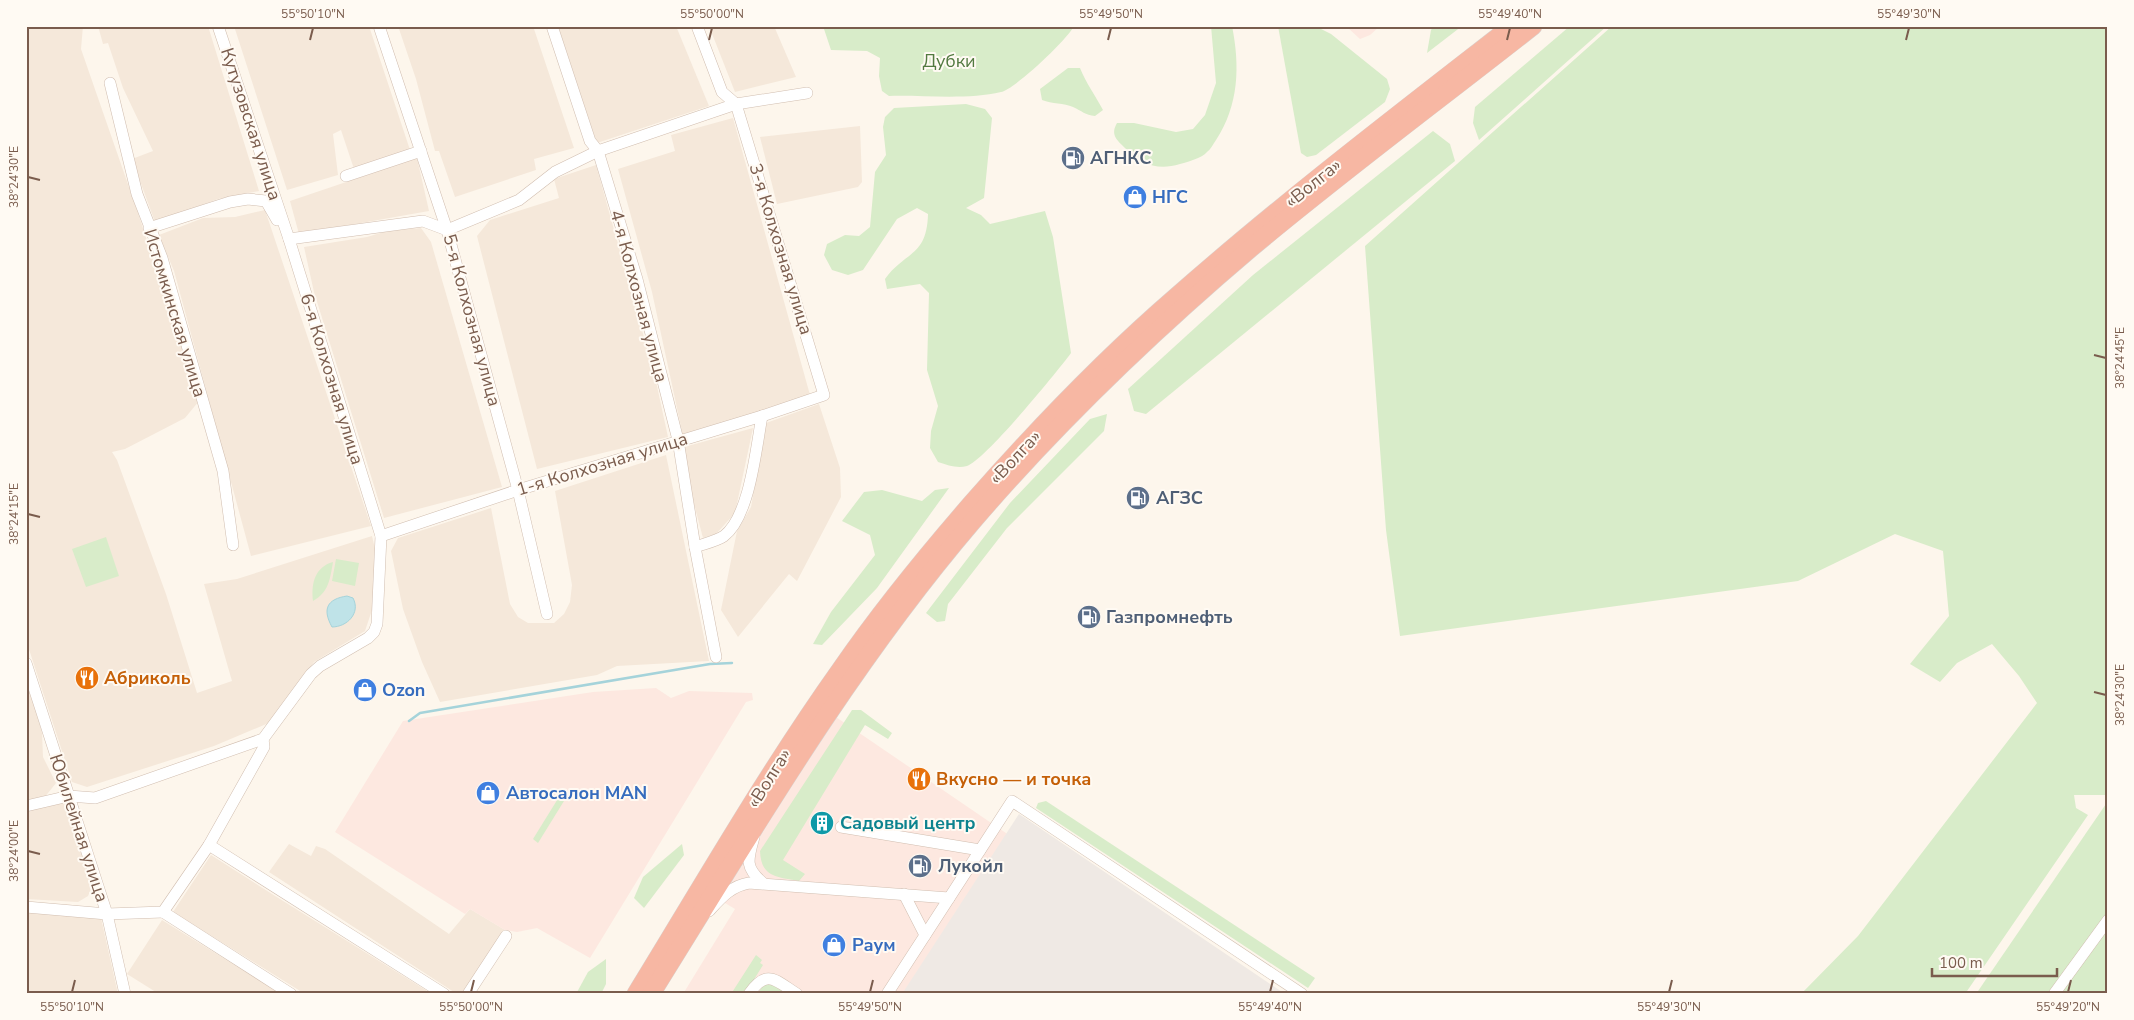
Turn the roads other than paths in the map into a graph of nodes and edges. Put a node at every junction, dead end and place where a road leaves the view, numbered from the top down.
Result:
1 (218, 26) edge
2 (379, 26) edge
3 (552, 26) edge
4 (697, 26) edge
5 (1512, 26) edge
6 (1533, 26) edge
7 (110, 83) dead end
8 (807, 93) dead end
9 (736, 104) junction
10 (421, 151) junction
11 (598, 152) junction
12 (346, 176) dead end
13 (283, 222) junction
14 (149, 228) junction
15 (447, 230) junction
16 (289, 239) junction
17 (824, 394) joint
18 (762, 416) junction
19 (678, 440) junction
20 (518, 490) junction
21 (381, 536) junction
22 (233, 545) dead end
23 (695, 547) junction
24 (547, 614) dead end
25 (716, 657) dead end
26 (26, 663) edge
27 (263, 739) junction
28 (69, 796) junction
29 (26, 806) edge
30 (759, 818) junction
31 (841, 827) dead end
32 (209, 846) junction
33 (980, 850) junction
34 (764, 884) junction
35 (904, 894) junction
36 (949, 898) junction
37 (26, 907) edge
38 (163, 912) junction
39 (107, 914) junction
40 (2108, 920) edge
41 (689, 934) junction
42 (925, 935) junction
43 (506, 936) dead end
44 (128, 993) edge
45 (292, 994) edge
46 (444, 994) edge
47 (468, 994) edge
48 (636, 994) edge
49 (651, 994) edge
50 (749, 994) edge
51 (797, 994) edge
52 (887, 994) edge
53 (1302, 994) edge
54 (2054, 994) edge

1 - 13 street, Кутузовская улица
2 - 10 street, 5-я Колхозная улица
3 - 11 street, 4-я Колхозная улица
4 - 9 street
5 - 48 highway, «Волга»
6 - 30 highway, «Волга»
7 - 14 street, Истомкинская улица
8 - 9 street
9 - 11 street
9 - 17 street, 3-я Колхозная улица
10 - 12 street
10 - 15 street, 5-я Колхозная улица
11 - 15 street
11 - 19 street, 4-я Колхозная улица
13 - 14 street
13 - 16 street, 6-я Колхозная улица
14 - 22 street, Истомкинская улица
15 - 16 street
15 - 20 street, 5-я Колхозная улица
16 - 21 street, 6-я Колхозная улица
17 - 18 street, 1-я Колхозная улица
18 - 19 street, 1-я Колхозная улица
18 - 23 street
19 - 20 street, 1-я Колхозная улица
19 - 23 street, 4-я Колхозная улица
20 - 21 street, 1-я Колхозная улица
20 - 24 street, 5-я Колхозная улица
21 - 27 street, 6-я Колхозная улица
23 - 25 street, 4-я Колхозная улица
26 - 28 street, Юбилейная улица
27 - 28 street
27 - 32 street
28 - 29 street
28 - 39 street, Юбилейная улица
30 - 34 street
30 - 41 highway, «Волга»
31 - 33 street
32 - 38 street
32 - 46 street
33 - 36 street
33 - 53 street
34 - 35 street
34 - 41 street
35 - 36 street
35 - 42 street
36 - 42 street
37 - 39 street
38 - 39 street
38 - 45 street
39 - 44 street, Юбилейная улица
40 - 54 street
41 - 49 highway, «Волга»
42 - 52 street
43 - 47 street
50 - 51 street

